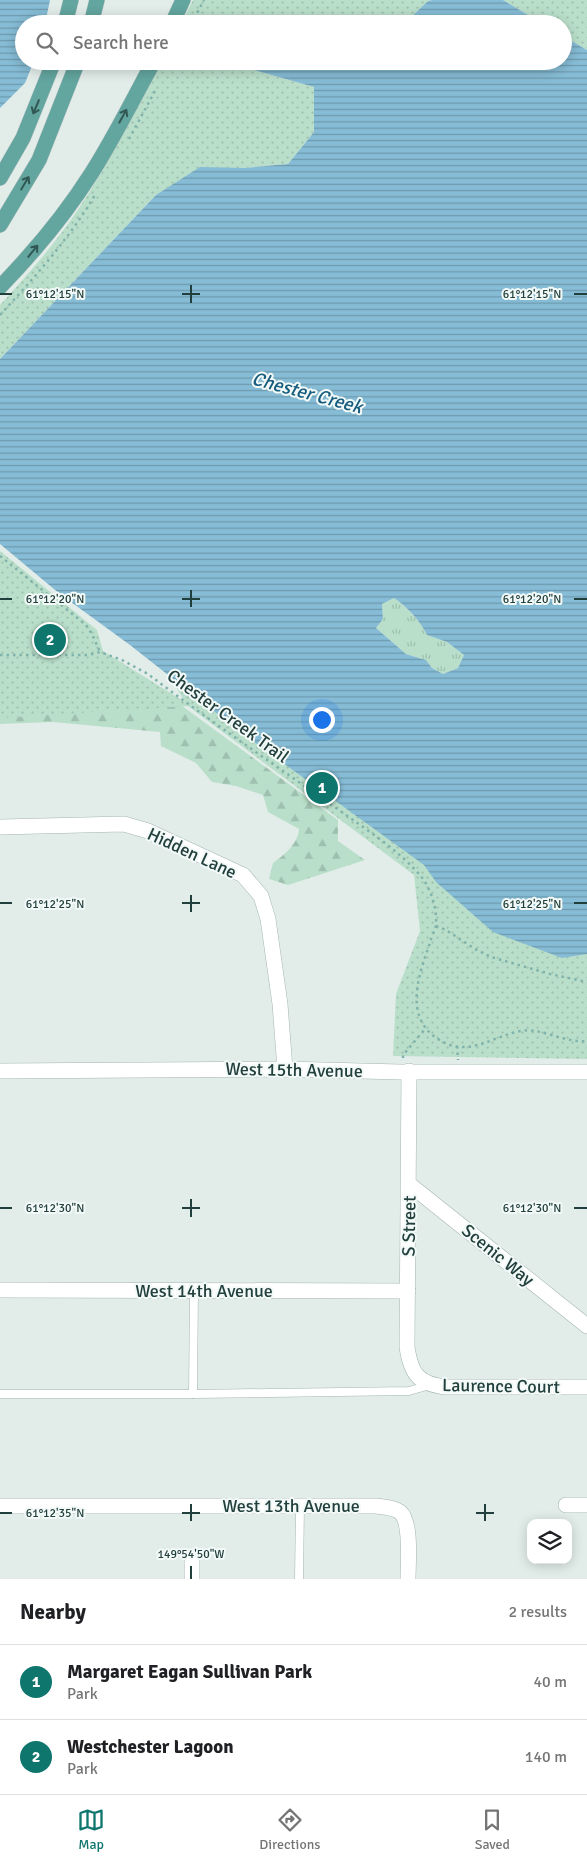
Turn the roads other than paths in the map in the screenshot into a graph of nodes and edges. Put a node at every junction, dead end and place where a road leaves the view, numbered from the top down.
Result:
1 (71, 0) edge
2 (96, 0) edge
3 (183, 0) edge
4 (67, 15) edge
5 (93, 15) edge
6 (176, 15) edge
7 (50, 70) edge
8 (74, 70) edge
9 (149, 70) edge
10 (0, 178) edge
11 (0, 224) edge
12 (0, 286) edge
13 (0, 826) edge
14 (285, 1069) junction
15 (0, 1070) edge
16 (405, 1071) junction
17 (587, 1072) edge
18 (409, 1184) junction
19 (0, 1290) edge
20 (194, 1290) junction
21 (408, 1291) junction
22 (587, 1326) edge
23 (424, 1381) junction
24 (587, 1387) edge
25 (0, 1394) edge
26 (193, 1394) junction
27 (566, 1505) dead end
28 (587, 1505) edge
29 (0, 1506) edge
30 (300, 1506) junction
31 (192, 1561) dead end
32 (192, 1579) edge
33 (298, 1579) edge
34 (408, 1579) edge

1 - 4 main road
2 - 5 main road
3 - 6 main road
7 -> 10 main road
11 -> 8 main road
12 -> 9 main road
13 - 14 street, Hidden Lane
14 - 15 street, West 15th Avenue
14 - 16 street, West 15th Avenue
16 - 17 street, West 15th Avenue
16 - 18 street, S Street
18 - 21 street, S Street
18 - 22 street, Scenic Way
19 - 20 street, West 14th Avenue
20 - 21 street, West 14th Avenue
20 - 26 lane
21 - 23 street, S Street
23 - 24 street, Laurence Court
23 - 26 lane
25 - 26 lane
27 - 28 street
29 - 30 street, West 13th Avenue
30 - 33 lane
30 - 34 street, West 13th Avenue
31 - 32 street

